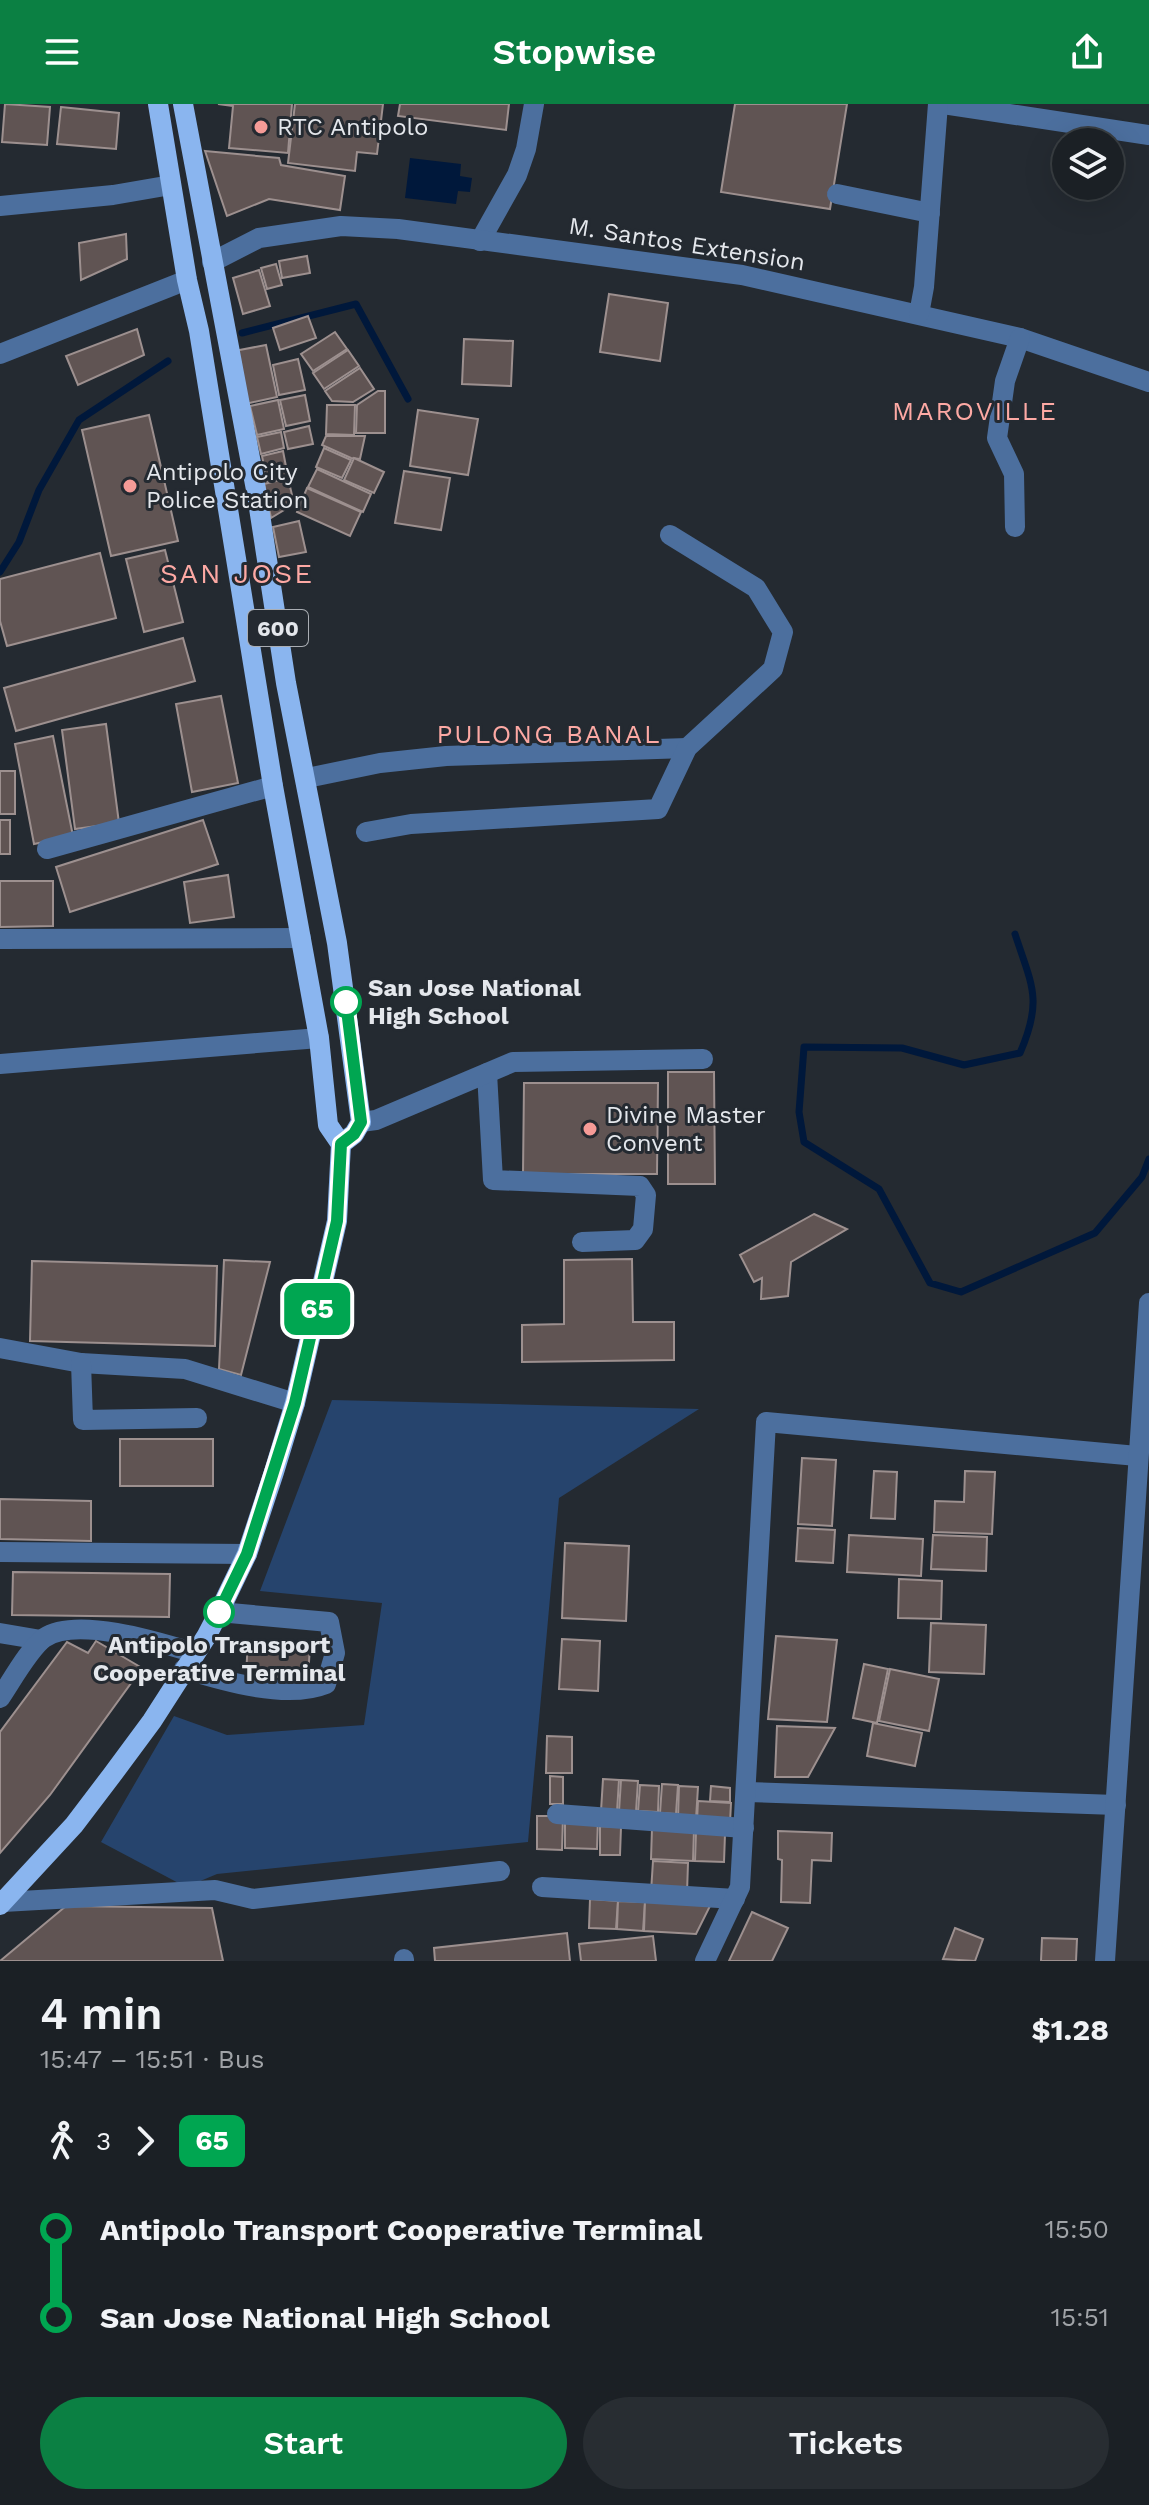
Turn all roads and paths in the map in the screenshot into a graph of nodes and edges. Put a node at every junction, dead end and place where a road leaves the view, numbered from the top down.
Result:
1 (158, 104) edge
2 (183, 104) edge
3 (534, 104) edge
4 (941, 104) edge
5 (1149, 135) edge
6 (171, 185) junction
7 (837, 194) dead end
8 (0, 206) edge
9 (930, 213) junction
10 (480, 241) junction
11 (212, 262) junction
12 (187, 280) junction
13 (919, 314) junction
14 (1020, 338) junction
15 (0, 354) edge
16 (1149, 382) edge
17 (1015, 527) dead end
18 (670, 535) dead end
19 (687, 748) junction
20 (307, 778) junction
21 (273, 786) junction
22 (366, 832) dead end
23 (47, 849) dead end
24 (301, 938) junction
25 (0, 939) edge
26 (319, 1038) junction
27 (703, 1059) dead end
28 (0, 1064) edge
29 (487, 1073) junction
30 (361, 1122) junction
31 (341, 1144) junction
32 (582, 1242) dead end
33 (1149, 1303) edge
34 (0, 1348) edge
35 (81, 1363) junction
36 (1147, 1363) edge
37 (295, 1403) junction
38 (197, 1418) dead end
39 (1137, 1456) junction
40 (0, 1552) edge
41 (247, 1554) junction
42 (219, 1612) junction
43 (0, 1633) edge
44 (41, 1640) junction
45 (189, 1661) junction
46 (0, 1698) edge
47 (747, 1792) junction
48 (1116, 1805) junction
49 (557, 1814) dead end
50 (744, 1828) junction
51 (500, 1871) dead end
52 (542, 1887) dead end
53 (735, 1899) junction
54 (2, 1904) edge
55 (705, 1961) edge
56 (1105, 1961) edge

1 - 6 main road, 600
2 - 11 main road, 600
3 - 10 street
4 - 5 street
4 - 9 street
6 - 8 street
6 - 12 main road, 600
7 - 9 street
9 - 13 street
10 - 11 street, M. Santos Extension
10 - 13 street, M. Santos Extension
11 - 20 main road, 600
12 - 15 street
12 - 21 main road, 600
13 - 14 street, M. Santos Extension
14 - 16 street, M. Santos Extension
14 - 17 street
18 - 19 street
19 - 20 street
19 - 22 street
20 - 30 main road, 600
21 - 23 street
21 - 24 main road, 600
24 - 25 street
24 - 26 main road, 600
26 - 28 street
26 - 31 main road, 600
27 - 29 street
29 - 30 street
29 - 32 street
30 - 31 main road
31 - 37 main road, 600
33 - 36 street
34 - 35 street
35 - 37 street
35 - 38 street
36 - 39 street
37 - 41 main road, 600
39 - 47 street
39 - 48 street
40 - 41 street
41 - 42 main road, 600
42 - 45 main road, 600
42 - 45 street
43 - 44 street
44 - 45 street
44 - 46 street
45 - 54 main road, 600
47 - 48 street
47 - 50 street
48 - 56 street
49 - 50 street
50 - 53 street
51 - 54 street
52 - 53 street
53 - 55 street

